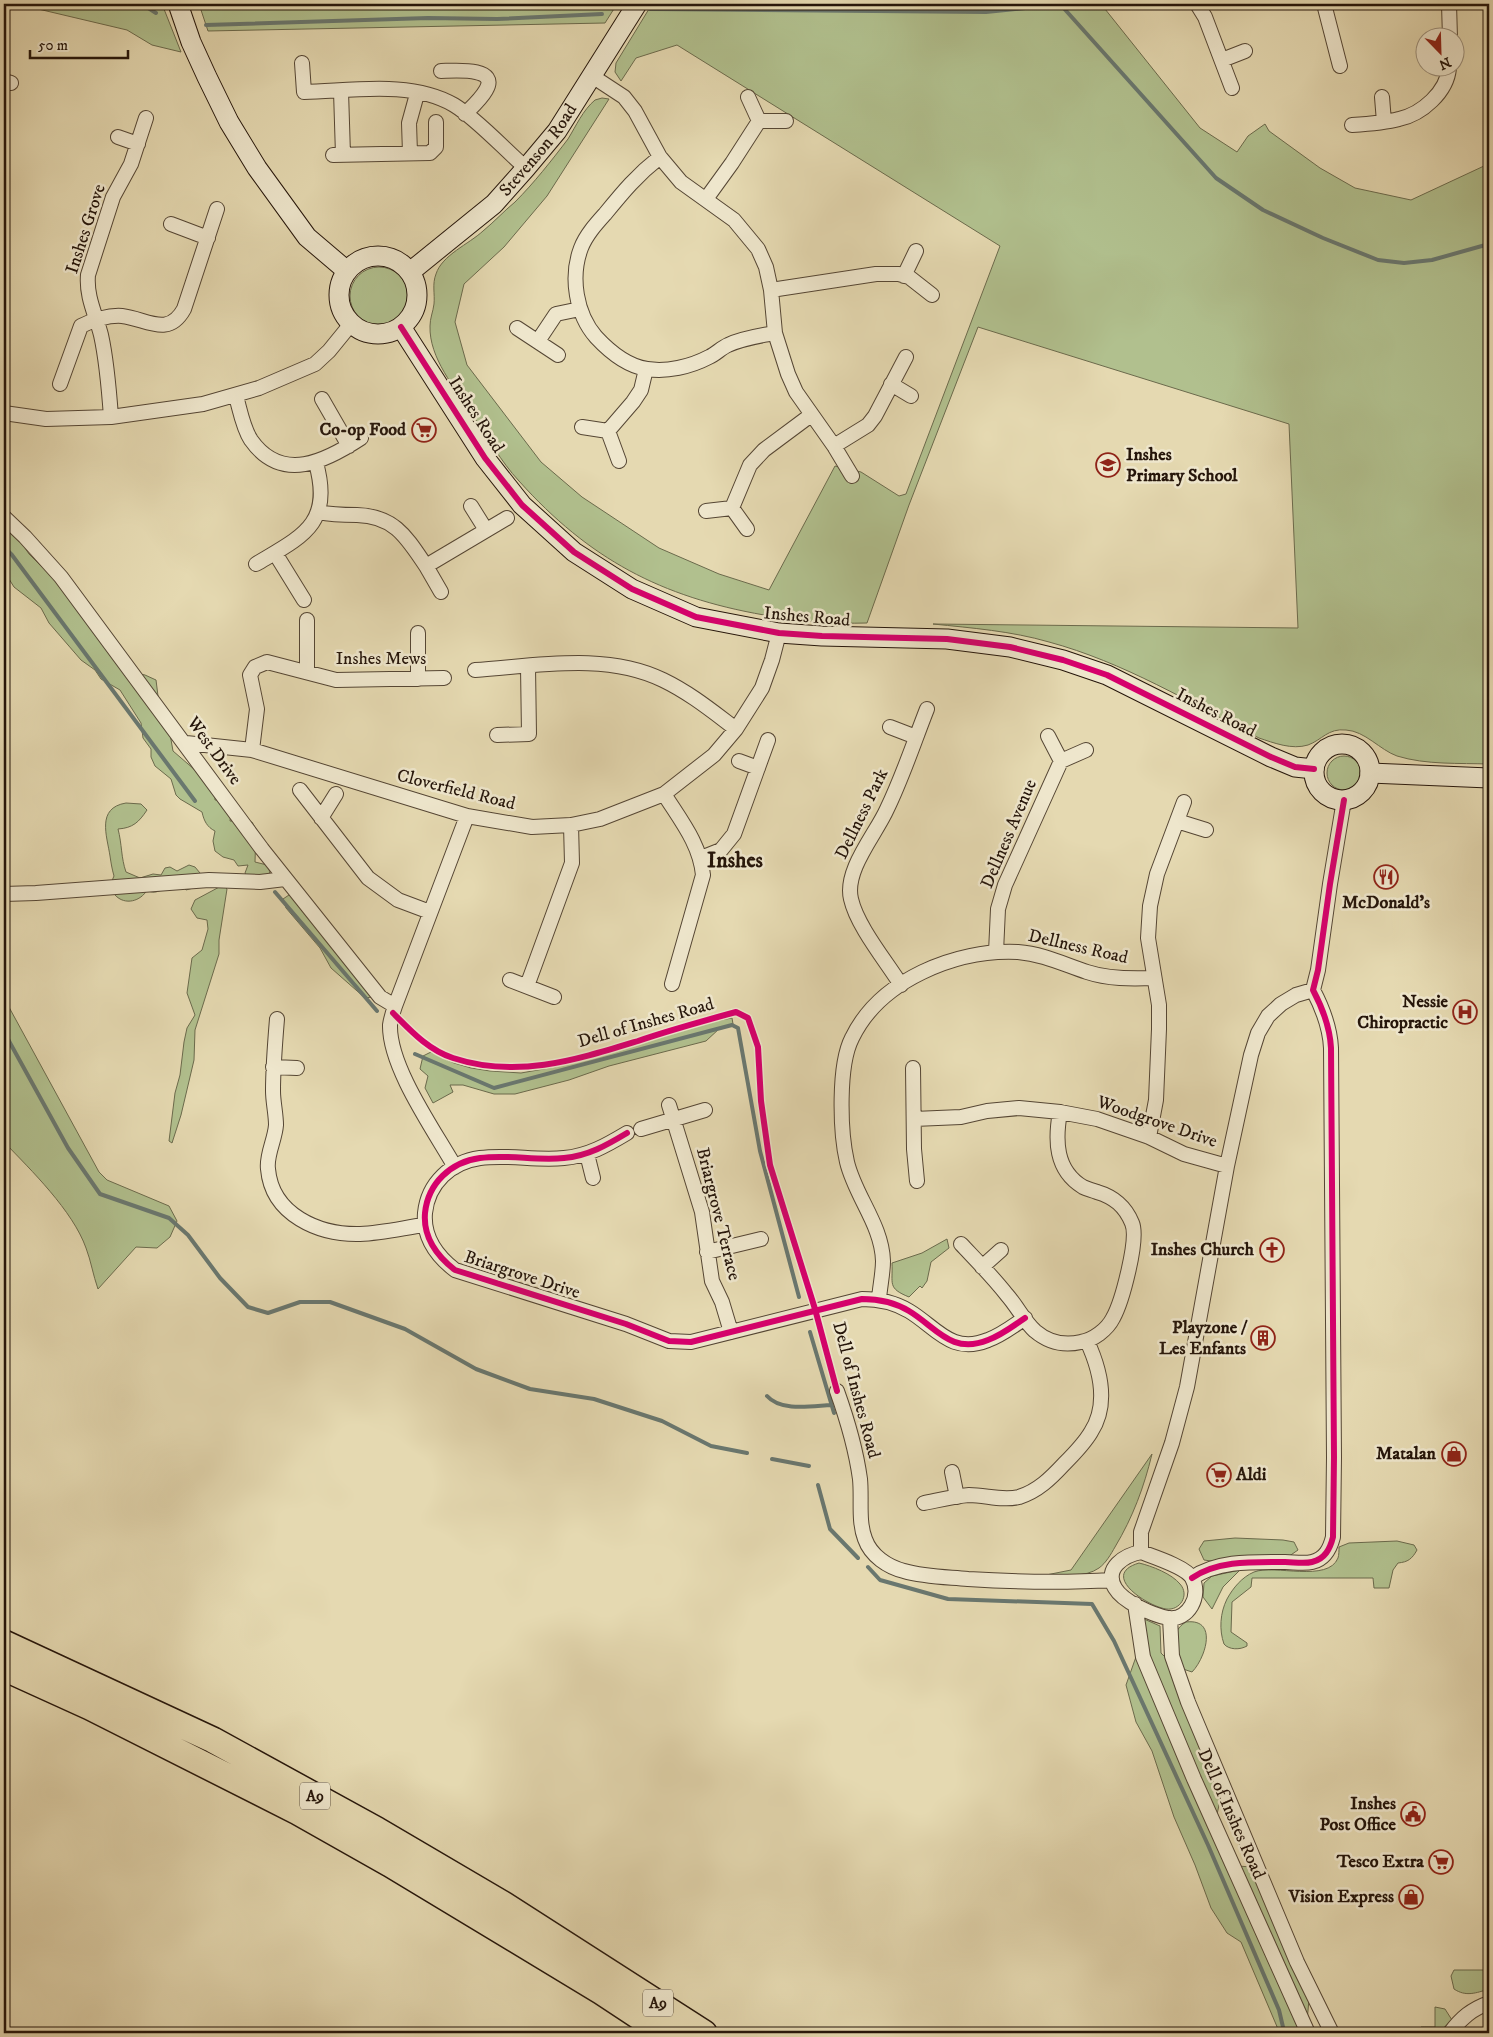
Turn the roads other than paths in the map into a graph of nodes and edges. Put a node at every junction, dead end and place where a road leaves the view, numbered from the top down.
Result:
1 (178, 4) edge
2 (637, 4) edge
3 (1197, 4) edge
4 (1324, 4) edge
5 (1449, 4) edge
6 (1450, 28) edge
7 (1245, 52) dead end
8 (1222, 60) junction
9 (302, 63) dead end
10 (1340, 66) dead end
11 (441, 71) dead end
12 (592, 76) junction
13 (1445, 78) edge
14 (1232, 88) dead end
15 (341, 91) junction
16 (417, 94) junction
17 (748, 97) dead end
18 (1382, 97) dead end
19 (465, 114) junction
20 (146, 118) dead end
21 (759, 121) junction
22 (786, 121) dead end
23 (436, 122) dead end
24 (1384, 122) junction
25 (1352, 125) dead end
26 (118, 137) dead end
27 (138, 144) junction
28 (410, 154) junction
29 (660, 157) junction
30 (526, 168) junction
31 (706, 199) junction
32 (217, 208) dead end
33 (171, 224) dead end
34 (208, 238) junction
35 (916, 251) dead end
36 (347, 271) junction
37 (410, 272) junction
38 (904, 276) junction
39 (771, 290) junction
40 (932, 295) dead end
41 (580, 308) junction
42 (96, 320) junction
43 (351, 324) junction
44 (401, 327) junction
45 (517, 328) dead end
46 (775, 333) junction
47 (538, 341) junction
48 (558, 355) dead end
49 (906, 357) dead end
50 (646, 368) junction
51 (60, 384) dead end
52 (891, 384) junction
53 (236, 396) junction
54 (911, 396) dead end
55 (322, 399) dead end
56 (4, 413) edge
57 (811, 414) junction
58 (111, 417) junction
59 (582, 427) dead end
60 (608, 431) junction
61 (834, 446) junction
62 (619, 461) dead end
63 (316, 463) junction
64 (852, 476) dead end
65 (471, 506) dead end
66 (732, 508) junction
67 (706, 511) dead end
68 (319, 512) junction
69 (4, 517) edge
70 (507, 518) dead end
71 (747, 529) dead end
72 (486, 530) junction
73 (275, 553) junction
74 (256, 564) dead end
75 (426, 566) junction
76 (441, 592) dead end
77 (304, 600) dead end
78 (307, 620) dead end
79 (779, 633) junction
80 (418, 634) dead end
81 (528, 666) junction
82 (475, 670) dead end
83 (307, 672) junction
84 (444, 678) dead end
85 (418, 679) junction
86 (927, 709) dead end
87 (890, 727) dead end
88 (736, 729) junction
89 (497, 735) dead end
90 (1048, 736) dead end
91 (916, 737) junction
92 (768, 740) dead end
93 (186, 743) junction
94 (252, 750) junction
95 (1086, 750) dead end
96 (739, 761) dead end
97 (1061, 761) junction
98 (758, 768) junction
99 (1314, 769) junction
100 (1370, 772) junction
101 (1489, 778) edge
102 (300, 790) dead end
103 (336, 794) dead end
104 (664, 794) junction
105 (1344, 800) junction
106 (1184, 802) dead end
107 (467, 816) junction
108 (321, 818) junction
109 (1177, 822) junction
110 (571, 825) junction
111 (1206, 830) dead end
112 (701, 858) junction
113 (285, 879) junction
114 (4, 894) edge
115 (430, 912) junction
116 (996, 952) junction
117 (1154, 978) junction
118 (510, 980) dead end
119 (672, 984) dead end
120 (901, 985) junction
121 (527, 986) junction
122 (1313, 990) junction
123 (554, 997) dead end
124 (394, 1009) junction
125 (277, 1019) dead end
126 (273, 1067) junction
127 (297, 1068) dead end
128 (913, 1068) dead end
129 (669, 1105) dead end
130 (705, 1110) dead end
131 (1060, 1112) junction
132 (673, 1119) junction
133 (914, 1119) junction
134 (641, 1129) dead end
135 (627, 1133) dead end
136 (1149, 1137) junction
137 (586, 1154) junction
138 (1227, 1166) junction
139 (455, 1167) junction
140 (593, 1178) dead end
141 (917, 1181) dead end
142 (424, 1225) junction
143 (761, 1239) dead end
144 (961, 1244) dead end
145 (1001, 1250) dead end
146 (707, 1252) junction
147 (982, 1267) junction
148 (879, 1299) junction
149 (1024, 1318) junction
150 (731, 1332) junction
151 (1087, 1341) junction
152 (837, 1391) dead end
153 (952, 1472) dead end
154 (957, 1497) junction
155 (924, 1503) dead end
156 (1142, 1552) junction
157 (1192, 1578) junction
158 (1112, 1580) junction
159 (1135, 1604) junction
160 (1170, 1618) junction
161 (4, 1643) edge
162 (4, 1668) edge
163 (1489, 2003) edge
164 (664, 2033) edge
165 (704, 2033) edge
166 (1308, 2033) edge
167 (1332, 2033) edge
168 (1450, 2033) edge

1 - 36 street
2 - 12 street, Stevenson Road
3 - 8 street
4 - 10 street
5 - 6 street
7 - 8 street
8 - 14 street
9 - 15 street
11 - 19 street
12 - 29 street
12 - 30 street, Stevenson Road
13 - 24 street
15 - 16 street
15 - 28 street
16 - 19 street
16 - 28 street
17 - 21 street
18 - 24 street
19 - 30 street
20 - 27 street, Inshes Grove
21 - 22 street
21 - 31 street
23 - 28 street
24 - 25 street
26 - 27 street
27 - 42 street, Inshes Grove
29 - 31 street
29 - 41 street
30 - 37 street, Stevenson Road
31 - 39 street
32 - 34 street
33 - 34 street
34 - 42 street
35 - 38 street
36 - 37 street
36 - 43 street
37 - 44 street
38 - 39 street
38 - 40 street
39 - 46 street
41 - 47 street
41 - 50 street
42 - 51 street
42 - 58 street, Inshes Grove
43 - 44 street
43 - 53 street
44 - 79 street, Inshes Road
45 - 47 street
46 - 50 street
46 - 57 street
47 - 48 street
49 - 52 street
50 - 60 street
52 - 54 street
52 - 61 street
53 - 58 street
53 - 63 street
55 - 63 street
56 - 58 street
57 - 61 street
57 - 66 street
59 - 60 street
60 - 62 street
61 - 64 street
63 - 68 street
65 - 72 street
66 - 67 street
66 - 71 street
68 - 73 street
68 - 75 street
69 - 93 street, West Drive
70 - 72 street
72 - 75 street
73 - 74 street
73 - 77 street
75 - 76 street
78 - 83 street
79 - 88 street, Cloverfield Road
79 - 99 street, Inshes Road
80 - 85 street
81 - 82 street
81 - 88 street
81 - 89 street
83 - 85 street, Inshes Mews
83 - 94 street, Inshes Mews
84 - 85 street, Inshes Mews
86 - 91 street, Dellness Park
87 - 91 street
88 - 104 street, Cloverfield Road
90 - 97 street
91 - 120 street, Dellness Park
92 - 98 street
93 - 94 street, Cloverfield Road
93 - 113 street, West Drive
94 - 107 street, Cloverfield Road
95 - 97 street
96 - 98 street
97 - 116 street, Dellness Avenue
98 - 112 street
99 - 100 street
99 - 105 street
100 - 101 street
100 - 105 street
102 - 108 street
103 - 108 street
104 - 110 street, Cloverfield Road
104 - 112 street
105 - 122 street
106 - 109 street
107 - 110 street, Cloverfield Road
107 - 115 street
108 - 115 street
109 - 111 street
109 - 117 street
110 - 121 street
112 - 119 street
113 - 114 street
113 - 124 street, West Drive
115 - 124 street
116 - 117 street, Dellness Road
116 - 120 street, Dellness Road
117 - 136 street
118 - 121 street
120 - 148 street, Dellness Road
121 - 123 street
122 - 138 street
122 - 157 street
124 - 139 street
125 - 126 street
126 - 127 street
126 - 142 street
128 - 133 street
129 - 132 street, Briargrove Terrace
130 - 132 street
131 - 133 street, Woodgrove Drive
131 - 136 street, Woodgrove Drive
131 - 151 street
132 - 134 street
132 - 146 street, Briargrove Terrace
133 - 141 street
135 - 137 street
136 - 138 street, Woodgrove Drive
137 - 139 street
137 - 140 street
138 - 156 street
139 - 142 street
142 - 150 street, Briargrove Drive
143 - 146 street
144 - 147 street
145 - 147 street
146 - 150 street, Briargrove Terrace
147 - 149 street
148 - 149 street
148 - 150 street, Briargrove Drive
149 - 151 street
151 - 154 street
152 - 158 street, Dell of Inshes Road
153 - 154 street
154 - 155 street
156 - 157 street
156 - 158 street
157 - 160 street
158 - 159 street
159 - 160 street
159 - 166 street, Dell of Inshes Road
160 - 167 street, Dell of Inshes Road
161 - 165 highway, A9
162 - 164 highway, A9
163 - 168 street

